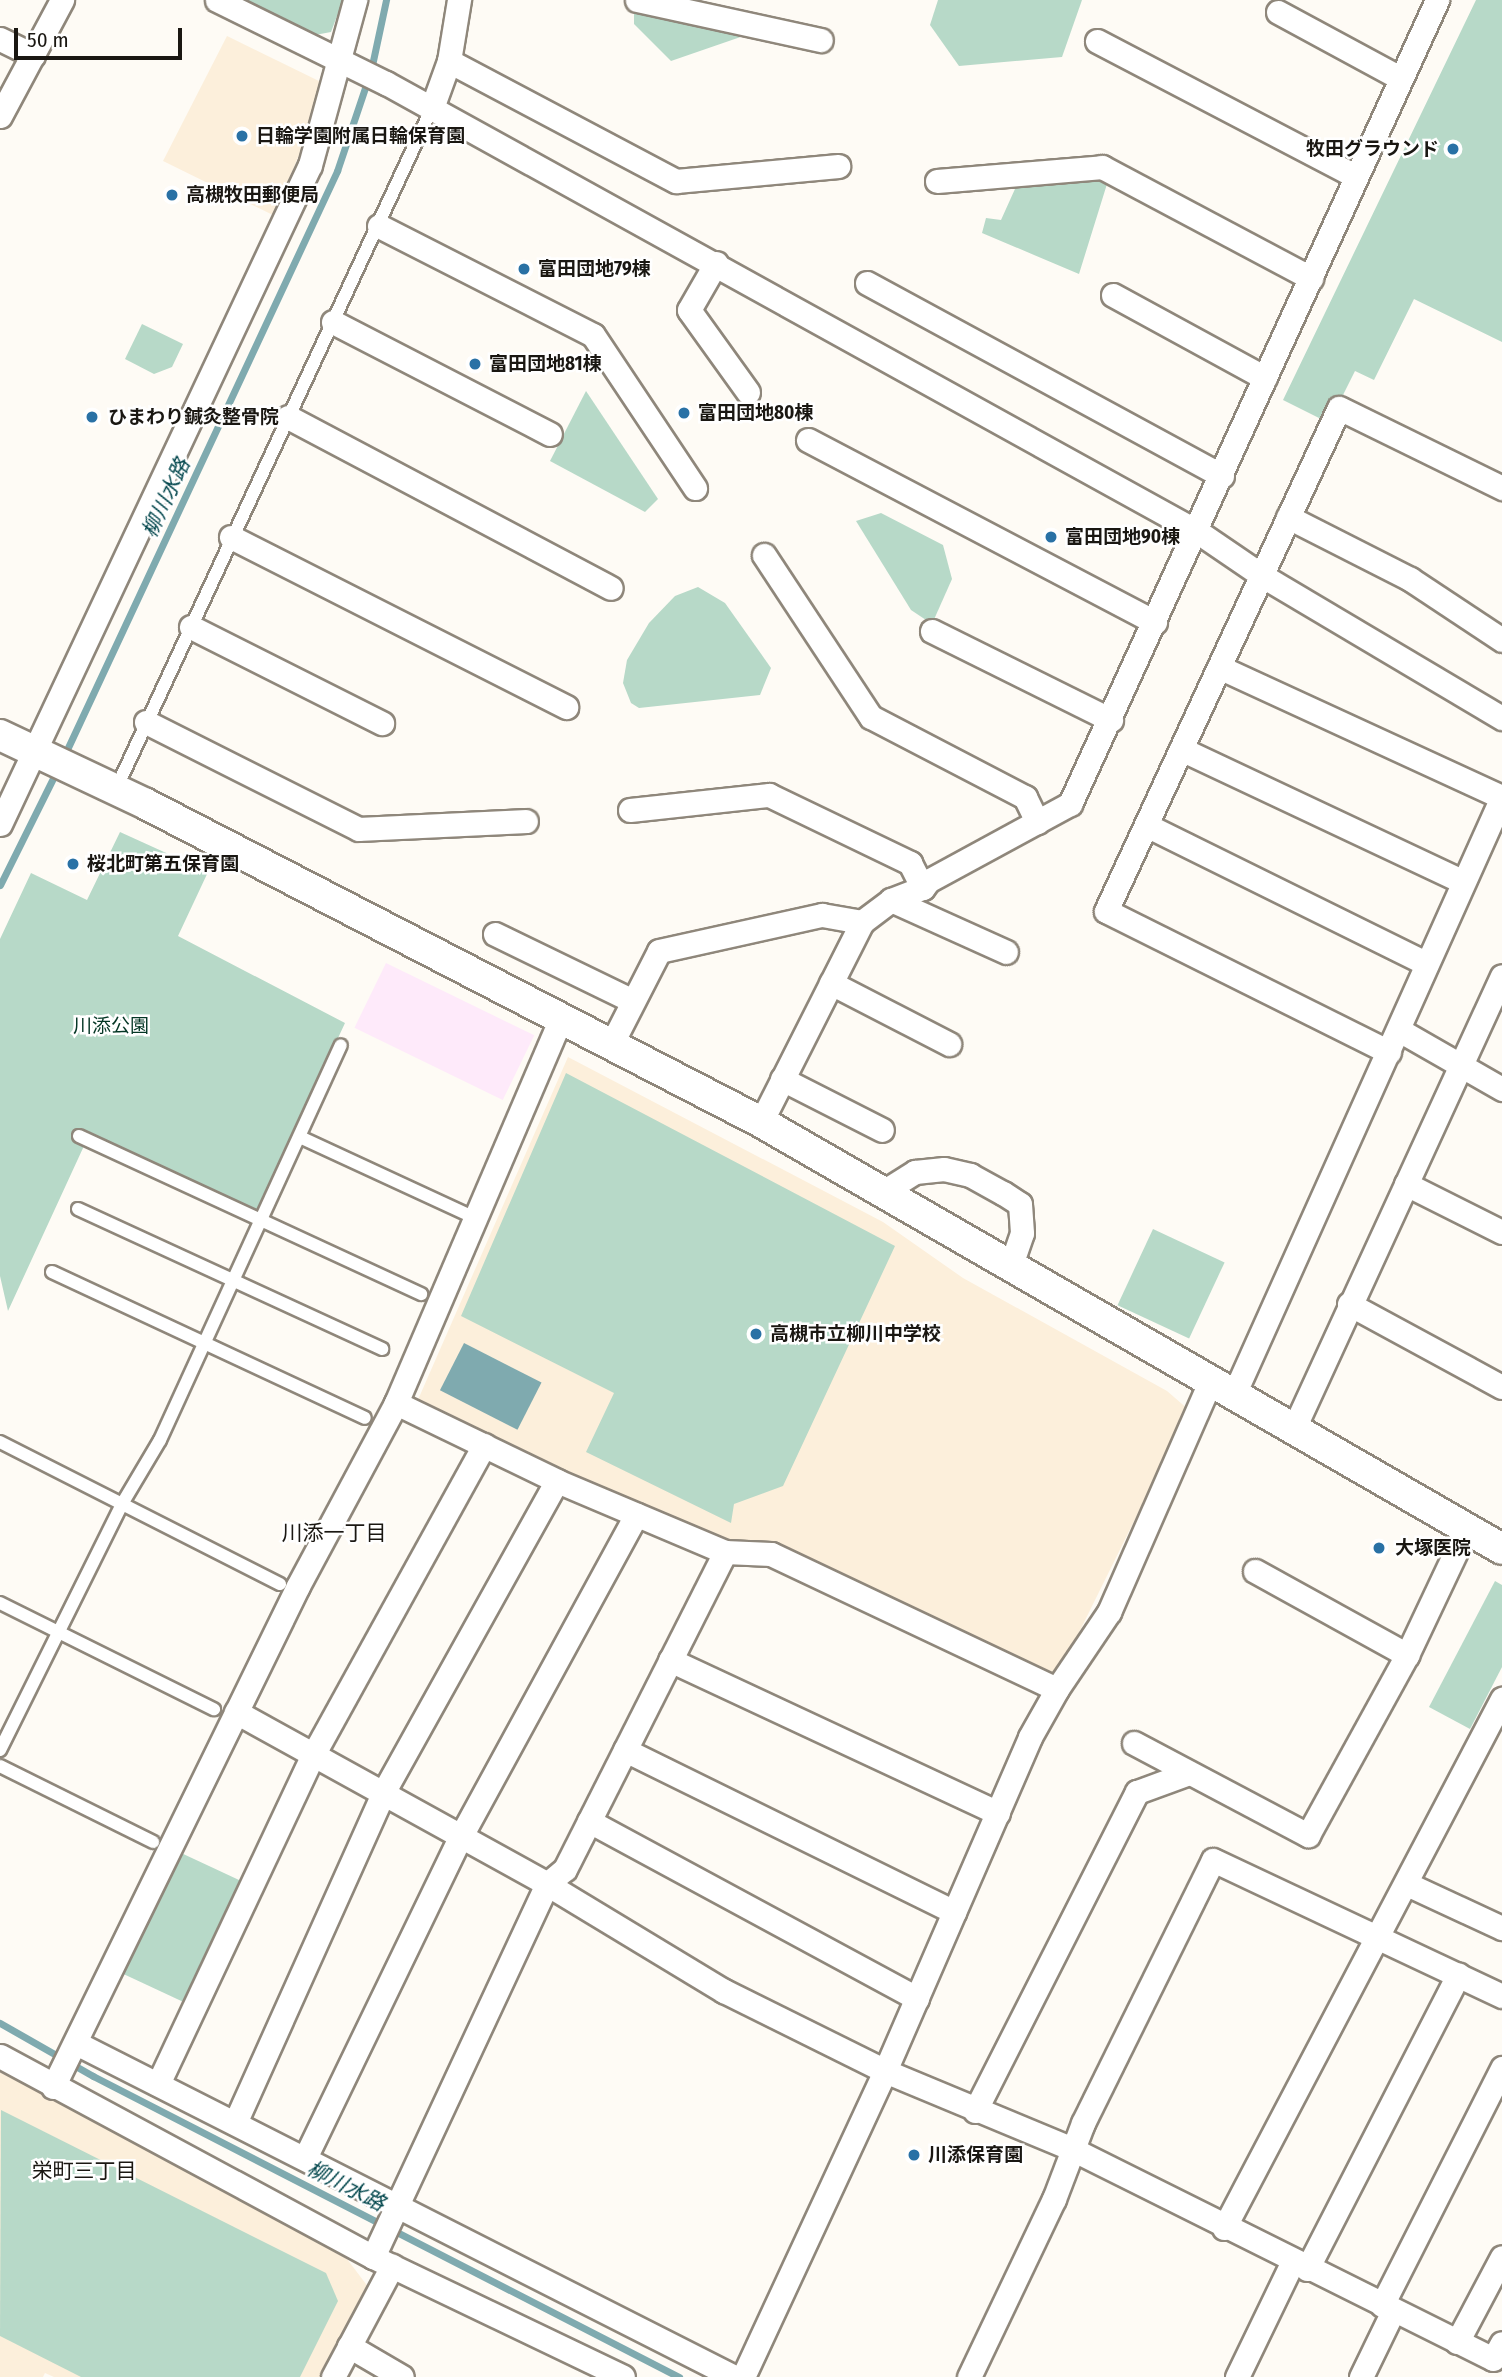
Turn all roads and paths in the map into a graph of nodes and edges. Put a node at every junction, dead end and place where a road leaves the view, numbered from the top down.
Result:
1 (62, 0) edge
2 (217, 0) edge
3 (355, 0) edge
4 (459, 0) edge
5 (637, 0) edge
6 (1437, 0) edge
7 (1278, 12) dead end
8 (0, 38) edge
9 (821, 40) dead end
10 (1097, 41) dead end
11 (33, 55) junction
12 (449, 61) junction
13 (347, 64) junction
14 (1400, 78) junction
15 (432, 108) junction
16 (0, 116) edge
17 (838, 166) dead end
18 (1355, 176) junction
19 (937, 181) dead end
20 (379, 226) junction
21 (716, 263) junction
22 (1311, 278) junction
23 (867, 283) dead end
24 (1113, 295) dead end
25 (333, 323) junction
26 (1265, 378) junction
27 (748, 392) dead end
28 (288, 417) junction
29 (550, 434) dead end
30 (808, 440) dead end
31 (1222, 476) junction
32 (695, 488) dead end
33 (1502, 488) edge
34 (1288, 517) junction
35 (1198, 532) junction
36 (231, 537) junction
37 (764, 555) dead end
38 (1261, 575) junction
39 (611, 588) dead end
40 (1156, 622) junction
41 (191, 627) junction
42 (932, 631) dead end
43 (1502, 640) edge
44 (1219, 667) junction
45 (566, 707) dead end
46 (1502, 718) edge
47 (1111, 720) junction
48 (146, 722) junction
49 (382, 723) dead end
50 (0, 735) edge
51 (1181, 749) junction
52 (35, 752) junction
53 (116, 789) junction
54 (1502, 797) edge
55 (630, 810) dead end
56 (526, 821) dead end
57 (1037, 822) junction
58 (0, 824) edge
59 (1146, 825) junction
60 (1462, 881) junction
61 (923, 888) junction
62 (891, 901) junction
63 (862, 922) junction
64 (495, 934) dead end
65 (1006, 952) dead end
66 (1427, 964) junction
67 (1502, 976) edge
68 (831, 983) junction
69 (633, 1001) junction
70 (562, 1016) junction
71 (1399, 1030) junction
72 (612, 1043) junction
73 (949, 1044) dead end
74 (341, 1045) dead end
75 (1389, 1052) junction
76 (1462, 1066) junction
77 (782, 1079) junction
78 (1502, 1089) edge
79 (761, 1122) junction
80 (882, 1130) dead end
81 (79, 1136) dead end
82 (302, 1138) junction
83 (1406, 1184) junction
84 (883, 1192) junction
85 (78, 1209) dead end
86 (475, 1218) junction
87 (263, 1221) junction
88 (1502, 1233) edge
89 (1011, 1265) junction
90 (52, 1272) dead end
91 (234, 1281) junction
92 (421, 1294) dead end
93 (1349, 1304) junction
94 (205, 1344) junction
95 (382, 1349) dead end
96 (1223, 1386) junction
97 (1502, 1387) edge
98 (396, 1403) junction
99 (365, 1418) dead end
100 (1295, 1426) junction
101 (0, 1442) edge
102 (484, 1445) junction
103 (557, 1481) junction
104 (122, 1504) junction
105 (636, 1514) junction
106 (1467, 1528) junction
107 (1502, 1549) edge
108 (725, 1552) junction
109 (1255, 1571) dead end
110 (281, 1584) dead end
111 (0, 1603) edge
112 (58, 1632) junction
113 (1407, 1655) junction
114 (670, 1660) junction
115 (1057, 1689) junction
116 (1502, 1699) edge
117 (225, 1711) junction
118 (1134, 1743) dead end
119 (625, 1749) junction
120 (0, 1750) edge
121 (313, 1755) junction
122 (0, 1766) edge
123 (1189, 1773) junction
124 (383, 1793) junction
125 (998, 1813) junction
126 (589, 1821) junction
127 (461, 1836) junction
128 (153, 1842) dead end
129 (547, 1884) junction
130 (1407, 1884) junction
131 (954, 1912) junction
132 (1502, 1928) edge
133 (1377, 1935) junction
134 (1458, 1975) junction
135 (1502, 1996) edge
136 (917, 1998) junction
137 (78, 2044) junction
138 (0, 2056) edge
139 (1502, 2068) edge
140 (886, 2071) junction
141 (158, 2084) junction
142 (53, 2087) junction
143 (975, 2111) junction
144 (235, 2123) junction
145 (1072, 2149) junction
146 (305, 2158) junction
147 (397, 2204) junction
148 (1224, 2228) junction
149 (1502, 2257) edge
150 (383, 2262) junction
151 (1300, 2265) junction
152 (1388, 2308) junction
153 (1457, 2342) junction
154 (349, 2346) junction
155 (1499, 2355) edge
156 (333, 2377) edge
157 (402, 2377) edge
158 (623, 2377) edge
159 (734, 2377) edge
160 (743, 2377) edge
161 (969, 2377) edge
162 (1237, 2377) edge
163 (1361, 2377) edge

1 - 11 street
2 - 13 street
3 - 13 street
4 - 12 street
5 - 9 street
6 - 14 street
7 - 14 street
8 - 11 street
10 - 18 street
11 - 16 street
12 - 15 street
12 - 17 street
13 - 15 street
13 - 52 street
14 - 18 street
15 - 20 lane
15 - 21 street
18 - 22 street
19 - 22 street
20 - 25 lane
20 - 32 street
21 - 27 street
21 - 35 street
22 - 26 street
23 - 31 street
24 - 26 street
25 - 28 lane
25 - 29 street
26 - 31 street
28 - 36 lane
28 - 39 street
30 - 40 street
31 - 35 street
33 - 34 street
34 - 38 street
34 - 43 street
35 - 38 street
35 - 40 street
36 - 41 lane
36 - 45 street
37 - 57 street
38 - 44 street
38 - 46 street
40 - 47 street
41 - 48 lane
41 - 49 street
42 - 47 street
44 - 51 street
44 - 54 street
47 - 57 street
48 - 53 lane
48 - 56 street
50 - 52 street
51 - 59 street
51 - 60 street
52 - 53 street
52 - 58 street
53 - 70 street
54 - 60 street
55 - 61 street
57 - 61 street
59 - 66 street
59 - 75 street
60 - 66 street
61 - 62 street
62 - 63 street
62 - 65 street
63 - 68 street
63 - 69 street
64 - 69 street
66 - 71 street
67 - 76 street
68 - 73 street
68 - 77 street
69 - 72 street
70 - 72 street
70 - 86 street
71 - 75 street
71 - 76 street
72 - 79 street
74 - 82 lane
75 - 96 street
76 - 78 street
76 - 83 street
77 - 79 street
77 - 80 street
79 - 84 street
81 - 87 lane
82 - 86 lane
82 - 87 lane
83 - 88 street
83 - 93 street
84 - 89 street
84 - 89 street
85 - 91 lane
86 - 98 street
87 - 91 lane
87 - 92 lane
89 - 96 street
90 - 94 lane
91 - 94 lane
91 - 95 lane
93 - 97 street
93 - 100 street
94 - 99 lane
94 - 104 lane
96 - 100 street
96 - 115 street
98 - 102 street
98 - 117 street
100 - 106 street
101 - 104 lane
102 - 103 street
102 - 121 street
103 - 105 street
103 - 124 street
104 - 110 lane
104 - 112 lane
105 - 108 street
105 - 127 street
106 - 107 street
106 - 113 street
108 - 114 street
108 - 115 street
109 - 113 street
111 - 112 lane
112 - 117 lane
112 - 120 lane
113 - 123 street
114 - 119 street
114 - 125 street
115 - 125 street
116 - 130 street
117 - 121 street
117 - 137 street
118 - 123 street
119 - 126 street
119 - 131 street
121 - 124 street
121 - 141 street
122 - 128 lane
123 - 143 street
124 - 127 street
124 - 144 street
125 - 131 street
126 - 129 street
126 - 136 street
127 - 129 street
127 - 146 street
129 - 140 street
129 - 147 street
130 - 132 street
130 - 133 street
131 - 136 street
133 - 134 street
133 - 145 street
133 - 148 street
134 - 135 street
134 - 151 street
136 - 140 street
137 - 141 street
137 - 142 street
138 - 142 street
139 - 152 street
140 - 143 street
140 - 160 street
141 - 144 street
142 - 150 street
143 - 145 street
144 - 146 street
145 - 148 street
145 - 161 street
146 - 147 street
147 - 150 street
147 - 159 street
148 - 151 street
149 - 153 street
150 - 154 street
150 - 158 street
151 - 152 street
151 - 162 street
152 - 153 street
152 - 163 street
153 - 155 street
154 - 156 street
154 - 157 street

